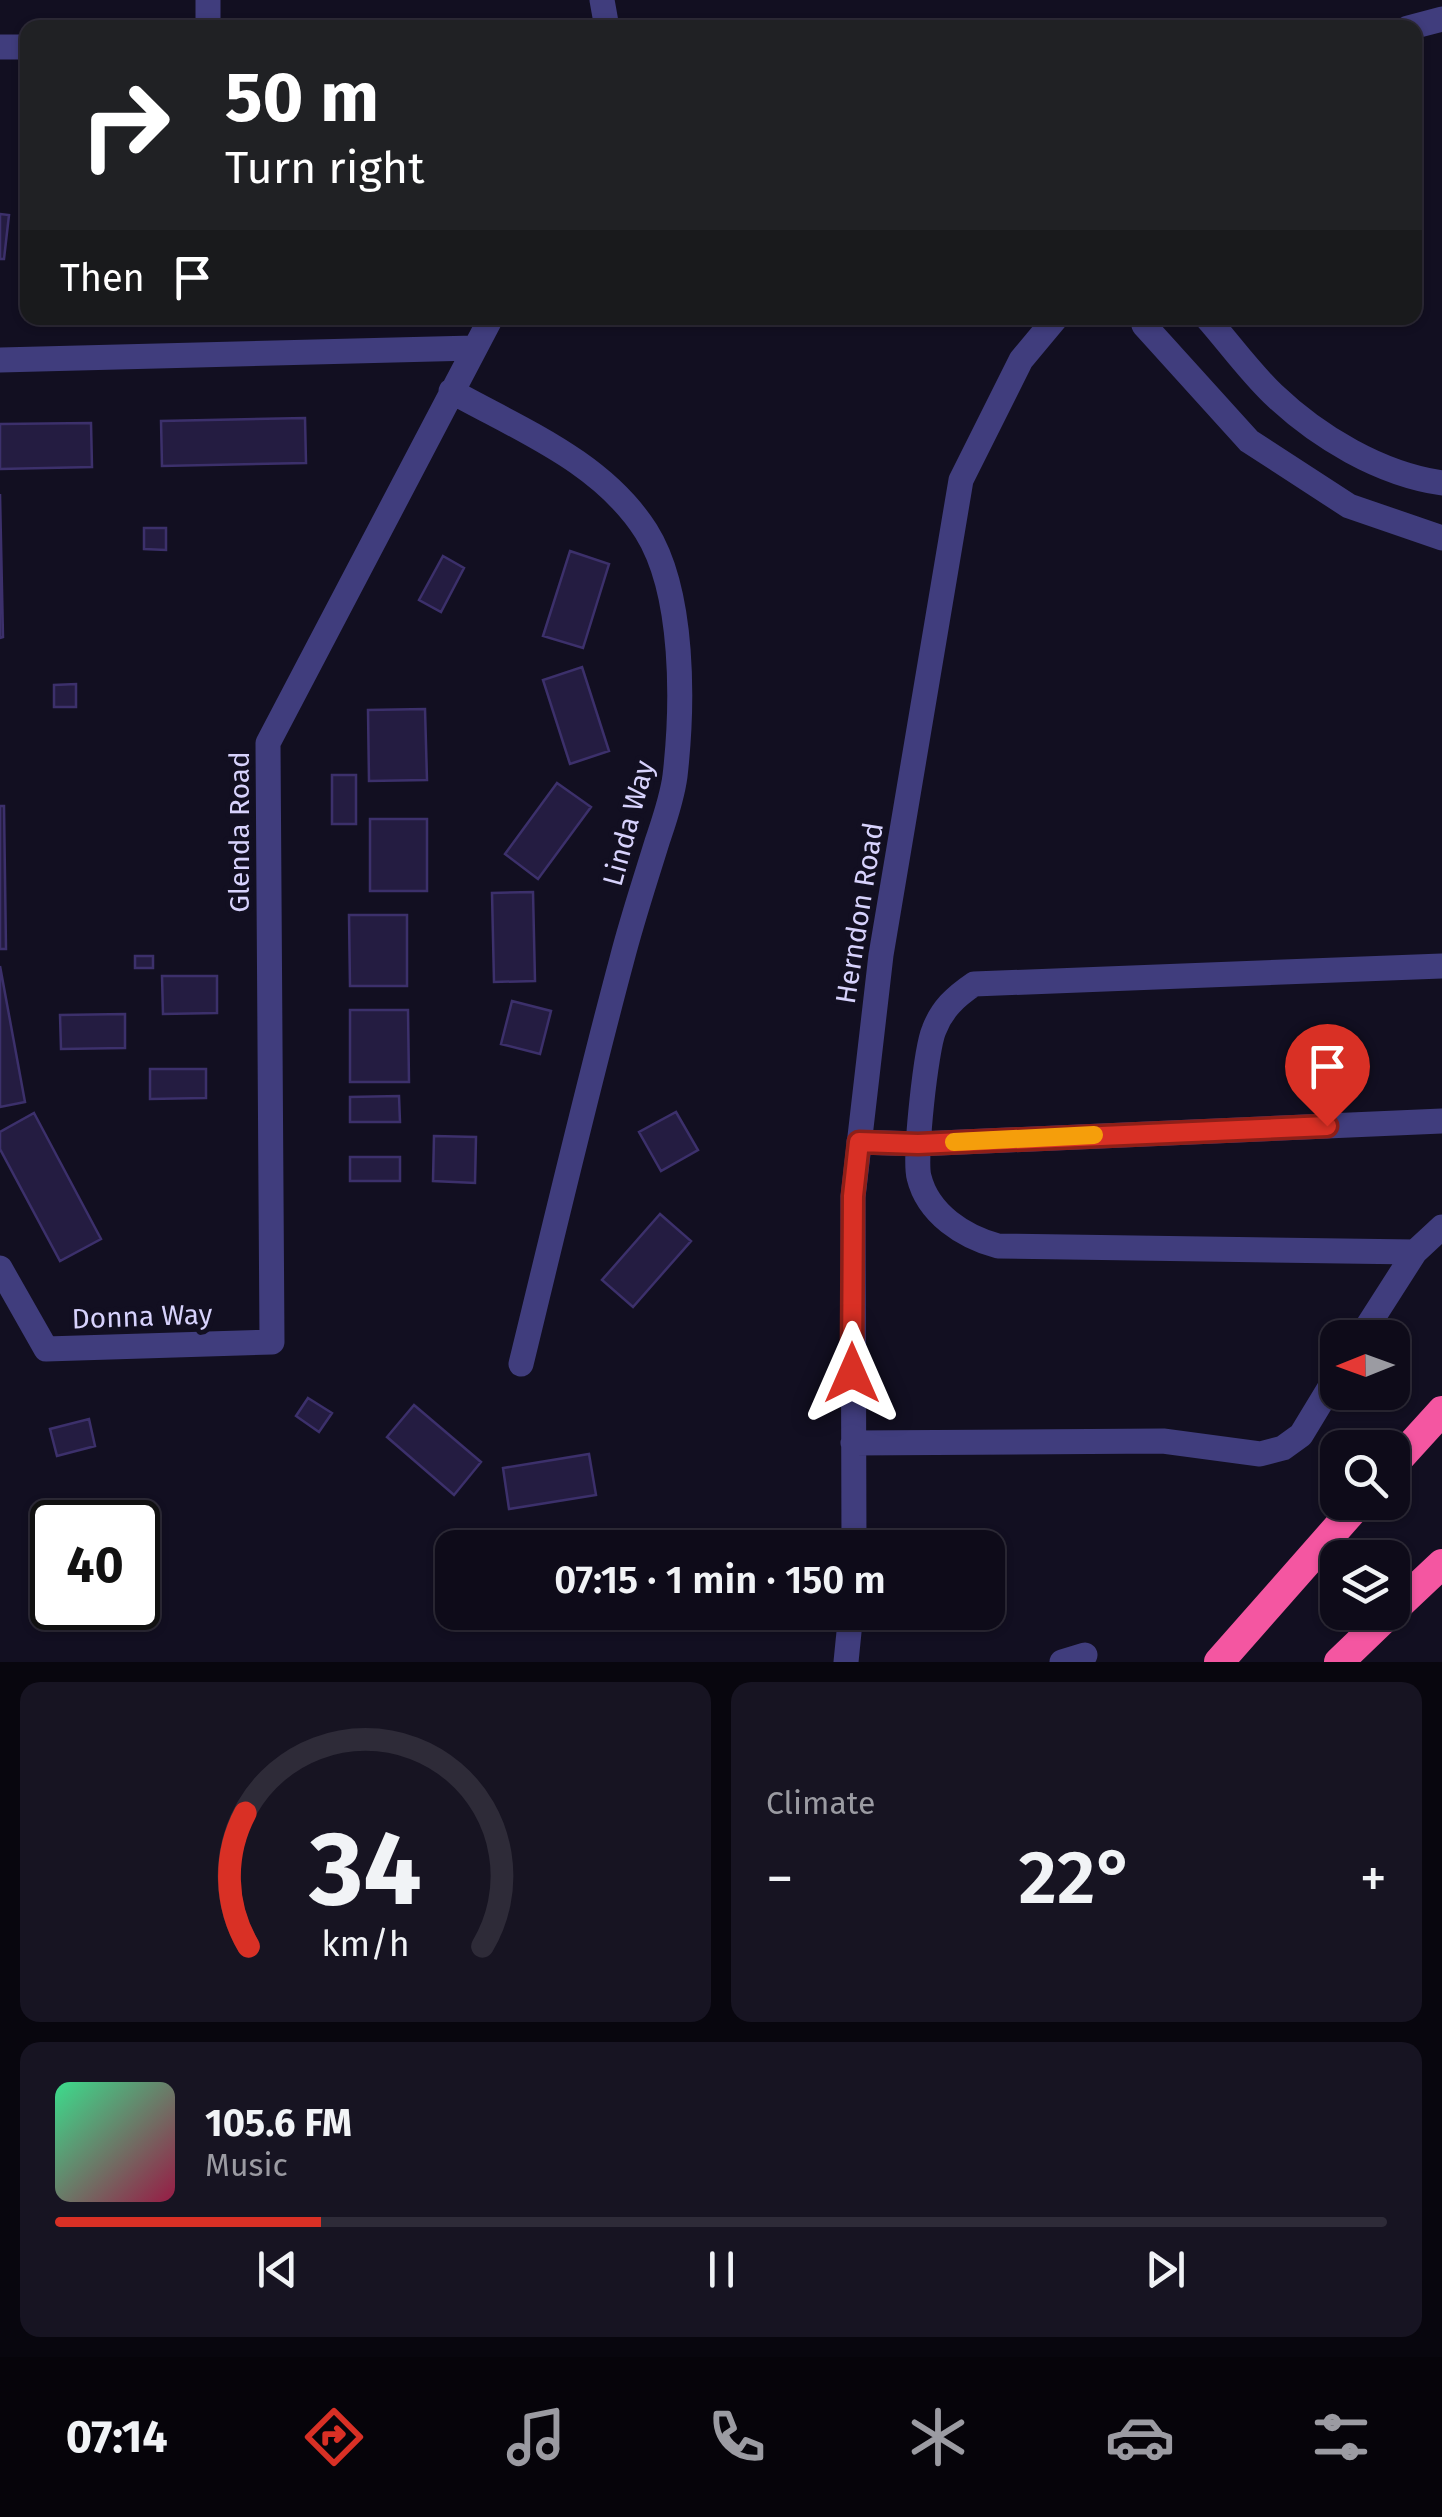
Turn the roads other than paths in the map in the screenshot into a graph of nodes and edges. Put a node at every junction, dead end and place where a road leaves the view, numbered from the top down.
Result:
1 (486, 325) edge
2 (1050, 325) edge
3 (1144, 325) edge
4 (1214, 325) edge
5 (474, 348) junction
6 (0, 360) edge
7 (451, 391) junction
8 (1442, 482) edge
9 (1442, 538) edge
10 (1442, 966) edge
11 (1442, 1121) edge
12 (859, 1142) junction
13 (918, 1144) junction
14 (1442, 1226) edge
15 (1416, 1252) junction
16 (0, 1268) edge
17 (1372, 1320) edge
18 (272, 1342) joint
19 (521, 1364) dead end
20 (1320, 1404) edge
21 (1442, 1410) edge
22 (852, 1443) junction
23 (1410, 1446) edge
24 (1344, 1520) edge
25 (854, 1530) edge
26 (1442, 1564) edge
27 (1410, 1595) edge
28 (849, 1630) edge
29 (1373, 1630) edge
30 (846, 1662) edge
31 (1219, 1662) edge
32 (1339, 1662) edge

1 - 5 street, Glenda Road
2 - 12 street, Herndon Road
3 - 9 street
4 - 8 street
5 - 6 street
5 - 7 street, Glenda Road
7 - 18 street, Glenda Road
7 - 19 street, Linda Way
10 - 13 street
11 - 13 street
12 - 13 street
12 - 22 street, Herndon Road
13 - 15 street
14 - 15 street
15 - 17 street
16 - 18 street, Donna Way
20 - 22 street
21 - 23 highway
22 - 25 street, Herndon Road
24 - 31 highway
26 - 27 highway
28 - 30 street
29 - 32 highway

